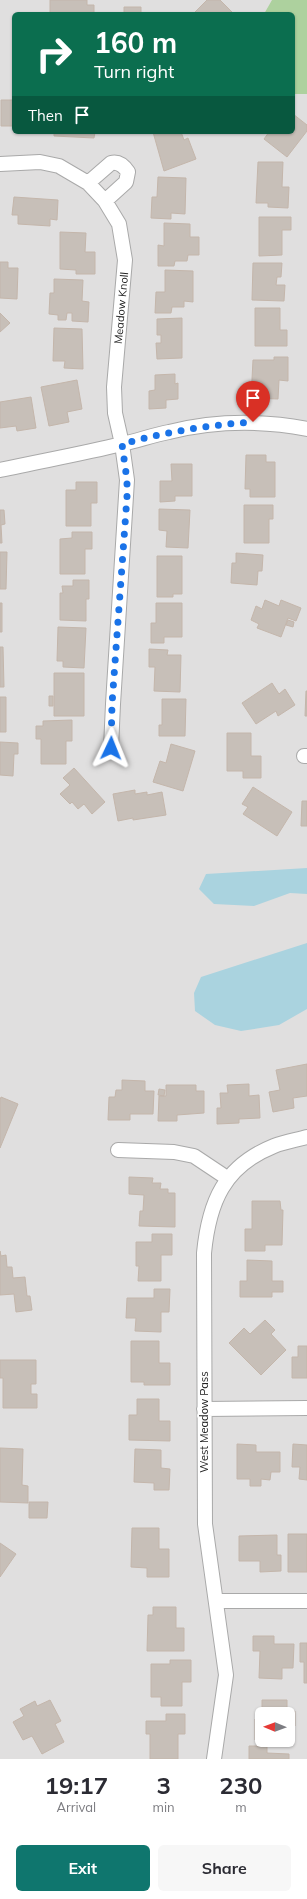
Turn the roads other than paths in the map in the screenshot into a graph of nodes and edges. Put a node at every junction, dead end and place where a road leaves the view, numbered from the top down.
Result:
1 (0, 164) edge
2 (88, 183) junction
3 (105, 201) junction
4 (307, 428) edge
5 (122, 444) junction
6 (0, 470) edge
7 (111, 748) dead end
8 (307, 1137) edge
9 (118, 1150) dead end
10 (227, 1178) junction
11 (204, 1408) junction
12 (307, 1408) edge
13 (216, 1601) junction
14 (307, 1602) edge
15 (214, 1759) edge

1 - 2 street, Meadow Knoll
2 - 3 street, Meadow Knoll
2 - 3 street
3 - 5 street, Meadow Knoll
4 - 5 street
5 - 6 street
5 - 7 street, Meadow Knoll
8 - 10 street, West Meadow Pass
9 - 10 street
10 - 11 street, West Meadow Pass
11 - 12 street
11 - 13 street, West Meadow Pass
13 - 14 street
13 - 15 street, West Meadow Pass

